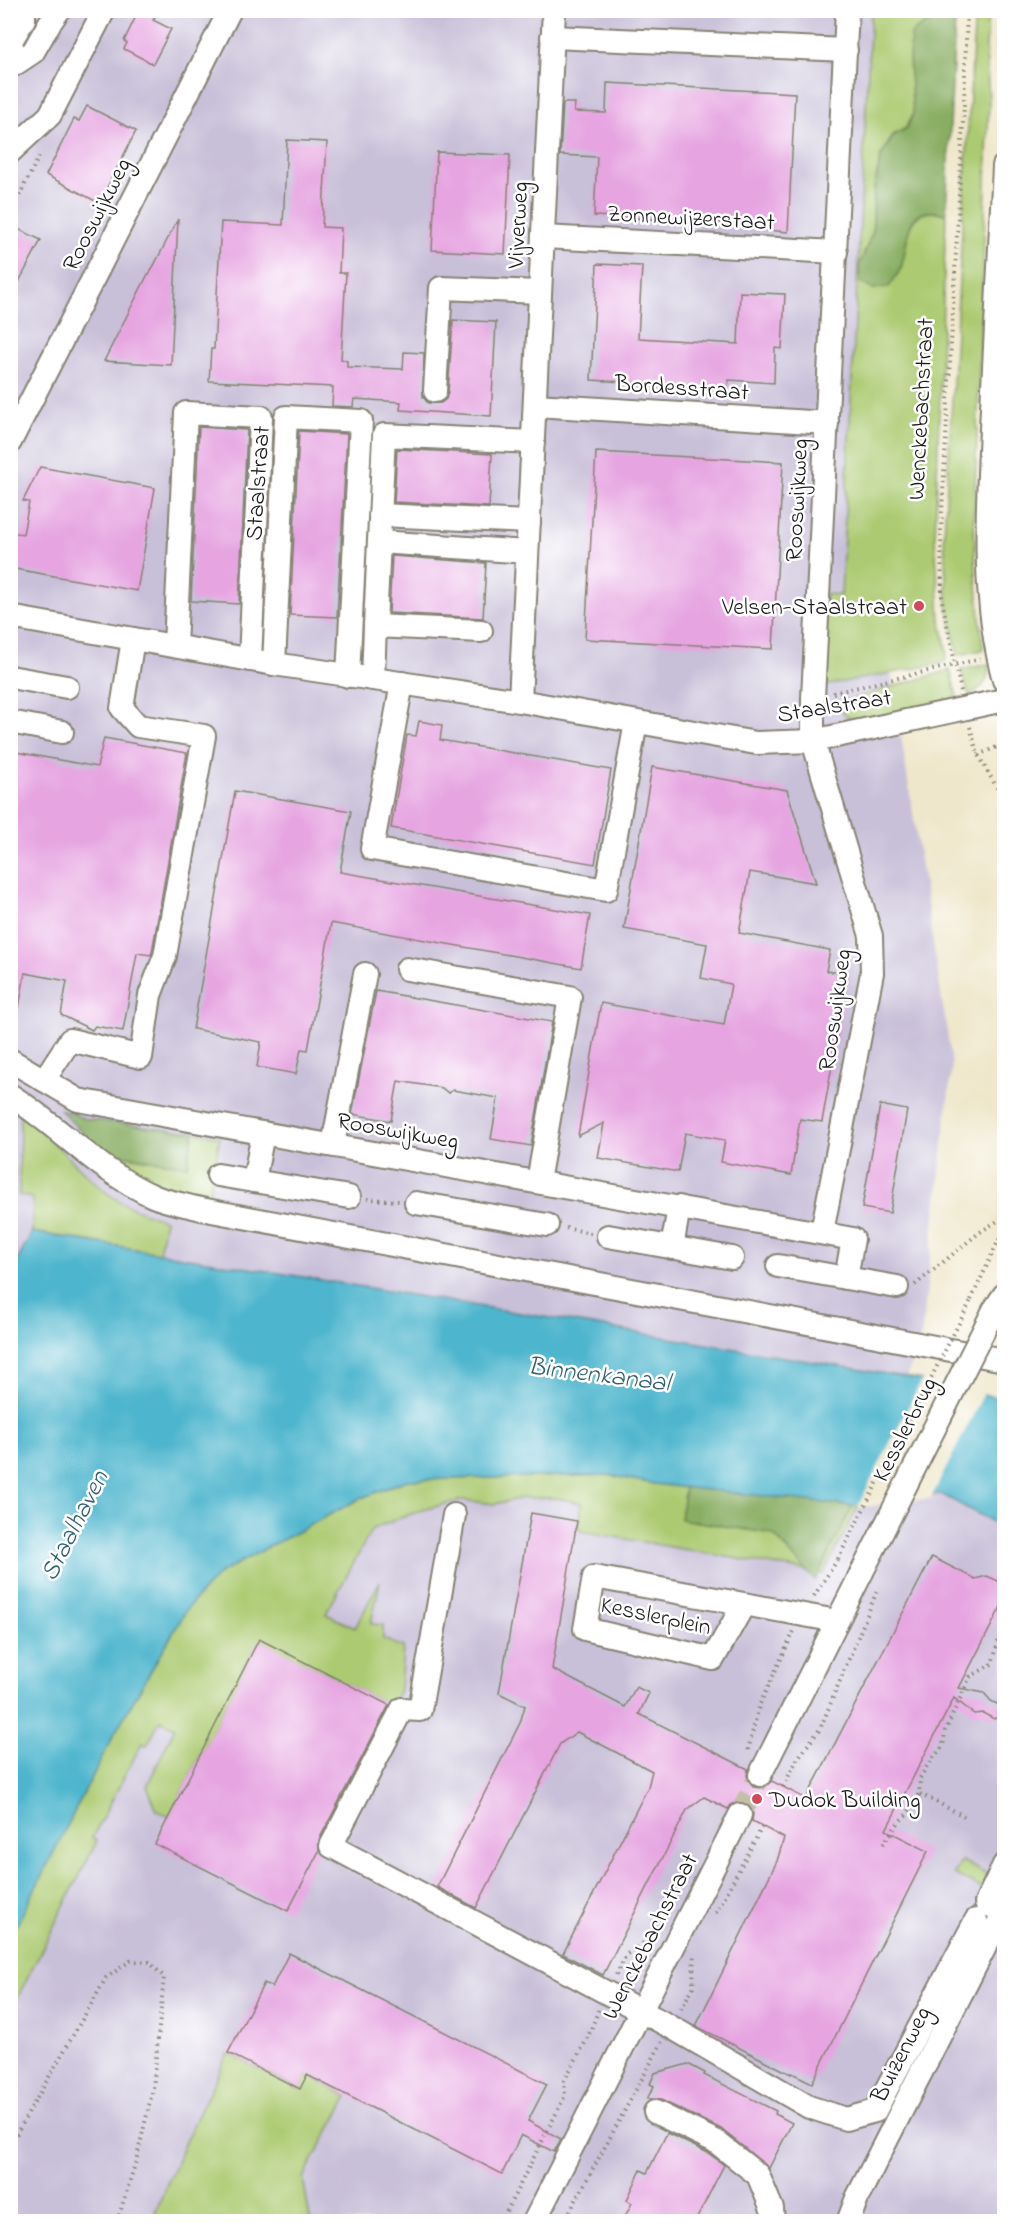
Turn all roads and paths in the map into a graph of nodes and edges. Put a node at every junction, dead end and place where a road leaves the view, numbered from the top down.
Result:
1 (24, 10) edge
2 (43, 10) edge
3 (59, 10) edge
4 (88, 10) edge
5 (104, 10) edge
6 (230, 10) edge
7 (554, 10) edge
8 (847, 10) edge
9 (967, 10) edge
10 (552, 37) junction
11 (846, 50) junction
12 (12, 64) edge
13 (10, 152) edge
14 (1005, 166) edge
15 (543, 237) junction
16 (836, 252) junction
17 (540, 292) junction
18 (435, 391) dead end
19 (535, 405) junction
20 (827, 423) junction
21 (10, 441) edge
22 (533, 442) junction
23 (380, 515) junction
24 (529, 522) junction
25 (379, 542) junction
26 (527, 552) junction
27 (10, 617) edge
28 (375, 626) junction
29 (481, 631) dead end
30 (133, 639) junction
31 (175, 646) junction
32 (250, 660) junction
33 (274, 664) junction
34 (956, 664) junction
35 (348, 676) junction
36 (10, 677) edge
37 (373, 679) junction
38 (1005, 680) edge
39 (402, 683) junction
40 (67, 687) dead end
41 (813, 698) junction
42 (520, 700) junction
43 (1005, 700) edge
44 (965, 709) junction
45 (10, 722) edge
46 (636, 722) junction
47 (62, 732) dead end
48 (813, 741) junction
49 (1005, 744) edge
50 (978, 754) junction
51 (1005, 800) edge
52 (408, 969) dead end
53 (365, 974) dead end
54 (10, 1060) edge
55 (44, 1080) junction
56 (10, 1095) edge
57 (263, 1133) junction
58 (333, 1145) junction
59 (218, 1175) dead end
60 (254, 1181) junction
61 (538, 1182) junction
62 (349, 1197) joint
63 (416, 1203) joint
64 (679, 1207) junction
65 (1005, 1218) edge
66 (547, 1225) joint
67 (822, 1232) junction
68 (608, 1236) joint
69 (672, 1248) junction
70 (732, 1258) dead end
71 (778, 1266) dead end
72 (846, 1278) junction
73 (897, 1287) joint
74 (999, 1303) edge
75 (1005, 1360) edge
76 (454, 1515) dead end
77 (871, 1577) junction
78 (744, 1604) junction
79 (802, 1615) junction
80 (837, 1621) junction
81 (1005, 1633) edge
82 (750, 1743) dead end
83 (760, 1775) tunnel mouth
84 (783, 1787) dead end
85 (919, 1794) junction
86 (740, 1815) tunnel mouth
87 (968, 1818) dead end
88 (762, 1827) dead end
89 (883, 1844) dead end
90 (1005, 1865) edge
91 (1005, 1913) edge
92 (664, 1916) dead end
93 (714, 1916) dead end
94 (976, 1920) dead end
95 (698, 1946) dead end
96 (606, 1993) junction
97 (641, 2013) junction
98 (671, 2027) junction
99 (655, 2112) dead end
100 (10, 2145) edge
101 (539, 2220) edge
102 (117, 2222) edge
103 (501, 2222) edge
104 (564, 2222) edge
105 (772, 2222) edge
106 (848, 2222) edge

1 - 12 street
2 - 12 street
3 - 12 street
4 - 13 street
5 - 13 street
6 - 21 street, Rooswijkweg
7 - 10 street, Vijverweg
8 - 11 street, Rooswijkweg
9 - 34 path, Wenckebachstraat
10 - 11 street
10 - 15 street, Vijverweg
11 - 16 street, Rooswijkweg
14 - 38 street
15 - 16 street, Zonnewijzerstaat
15 - 17 street, Vijverweg
16 - 20 street, Rooswijkweg
17 - 18 street
17 - 19 street, Vijverweg
19 - 20 street, Bordesstraat
19 - 22 street, Vijverweg
20 - 41 street, Rooswijkweg
22 - 23 street
22 - 24 street, Vijverweg
23 - 24 street
23 - 25 street
24 - 26 street, Vijverweg
25 - 26 street
25 - 28 street
26 - 42 street, Vijverweg
27 - 30 street, Staalstraat
28 - 29 street
28 - 37 street
30 - 31 street, Staalstraat
30 - 55 street
31 - 32 street, Staalstraat
31 - 32 street, Staalstraat
32 - 33 street, Staalstraat
33 - 35 street, Staalstraat
33 - 35 street, Staalstraat
34 - 41 path, Staalstraat
34 - 44 path, Wenckebachstraat
35 - 37 street, Staalstraat
36 - 40 street
37 - 39 street, Staalstraat
39 - 42 street, Staalstraat
39 - 46 street
41 - 48 street, Rooswijkweg
42 - 46 street, Staalstraat
43 - 44 street, Staalstraat
44 - 48 street, Staalstraat
44 - 50 path, Wenckebachstraat
45 - 47 street
46 - 48 street, Staalstraat
48 - 67 street, Rooswijkweg
49 - 50 path
50 - 51 path, Wenckebachstraat
52 - 61 street
53 - 58 street
54 - 55 street, Rooswijkweg
55 - 57 street, Rooswijkweg
56 - 75 street
57 - 58 street, Rooswijkweg
57 - 60 street
58 - 61 street, Rooswijkweg
59 - 60 street
60 - 62 street
61 - 64 street, Rooswijkweg
62 - 63 path
63 - 66 street
64 - 67 street, Rooswijkweg
64 - 69 street
65 - 73 path
65 - 79 path, Kesslerbrug, bridge
66 - 68 path
67 - 72 street, Rooswijkweg
68 - 69 street
69 - 70 street
71 - 72 street
72 - 73 street
74 - 77 street, Kesslerbrug, bridge
76 - 96 street
77 - 80 street
77 - 84 path
78 - 78 street, Kesslerplein
78 - 79 street, Kesslerplein
79 - 80 street, Kesslerplein
79 - 82 path
80 - 83 street
81 - 85 path
85 - 87 path
85 - 89 path
86 - 97 street, Wenckebachstraat
88 - 93 path, Wenckebachstraat
90 - 91 street, Buizenweg
91 - 106 street, Buizenweg
92 - 96 path, Wenckebachstraat
94 - 98 street
95 - 98 path, Wenckebachstraat
96 - 97 street
96 - 103 path, Wenckebachstraat
97 - 98 street
97 - 101 street, Wenckebachstraat
98 - 104 path, Wenckebachstraat
99 - 105 street
100 - 102 path

